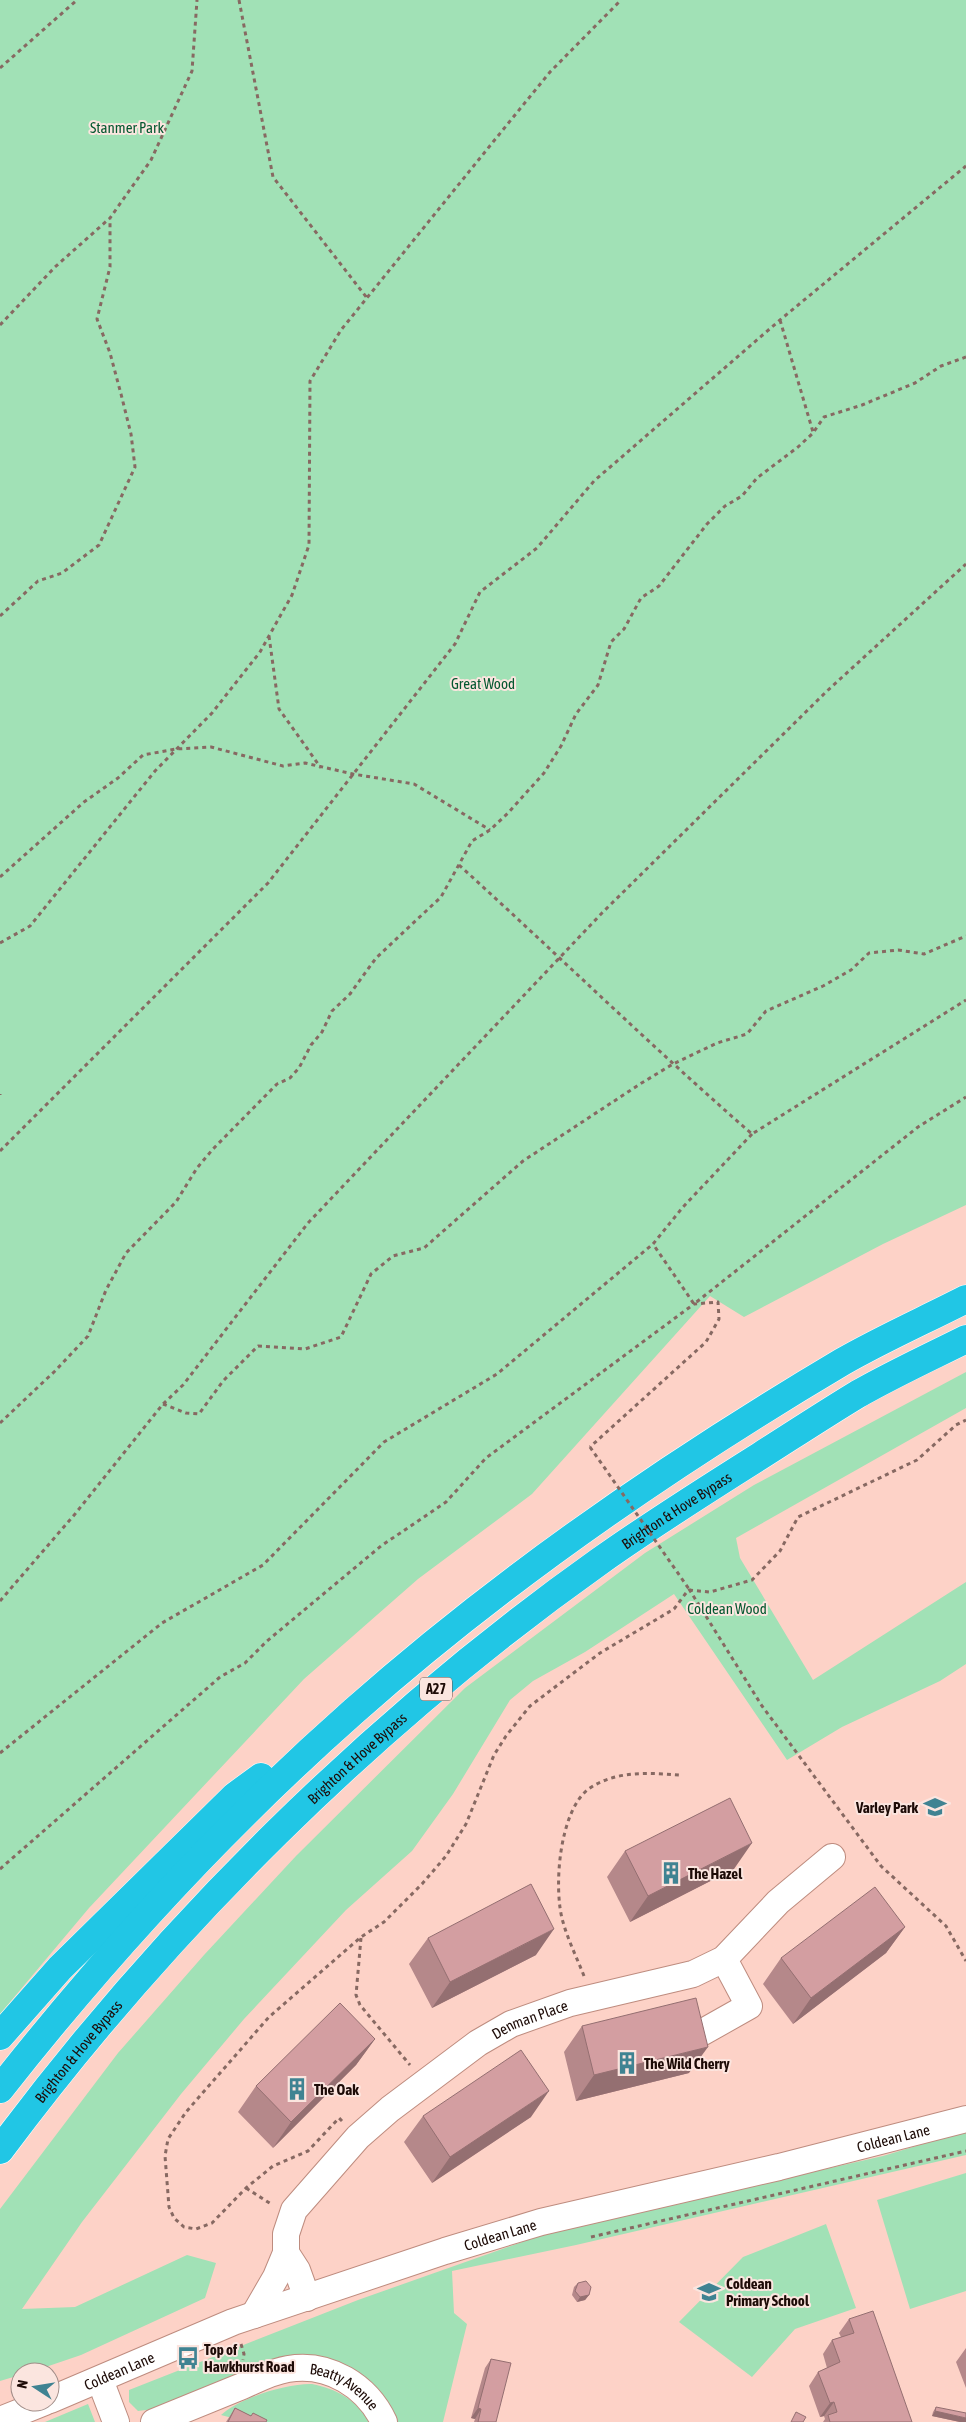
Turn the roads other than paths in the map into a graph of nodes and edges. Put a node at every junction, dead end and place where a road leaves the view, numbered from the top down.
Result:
1 (966, 1299) edge
2 (966, 1339) edge
3 (353, 1712) junction
4 (832, 1857) dead end
5 (724, 1959) junction
6 (0, 2036) edge
7 (694, 2037) edge
8 (0, 2088) edge
9 (966, 2120) edge
10 (0, 2150) edge
11 (286, 2253) junction
12 (307, 2298) junction
13 (254, 2315) junction
14 (100, 2380) junction
15 (60, 2396) edge
16 (20, 2412) edge
17 (0, 2420) edge
18 (116, 2422) edge
19 (154, 2422) edge
20 (384, 2422) edge

1 - 3 highway, A27
2 - 10 highway, Brighton & Hove Bypass / A27
3 - 6 highway, A27
3 - 8 highway, A27
4 - 5 street, Denman Place
5 - 7 street
5 - 11 street, Denman Place
9 - 12 street, Coldean Lane
11 - 12 street
11 - 13 street
12 - 13 street, Coldean Lane
13 - 14 street, Coldean Lane
14 - 15 street, Coldean Lane
14 - 18 street
16 - 17 street
19 - 20 street, Beatty Avenue

